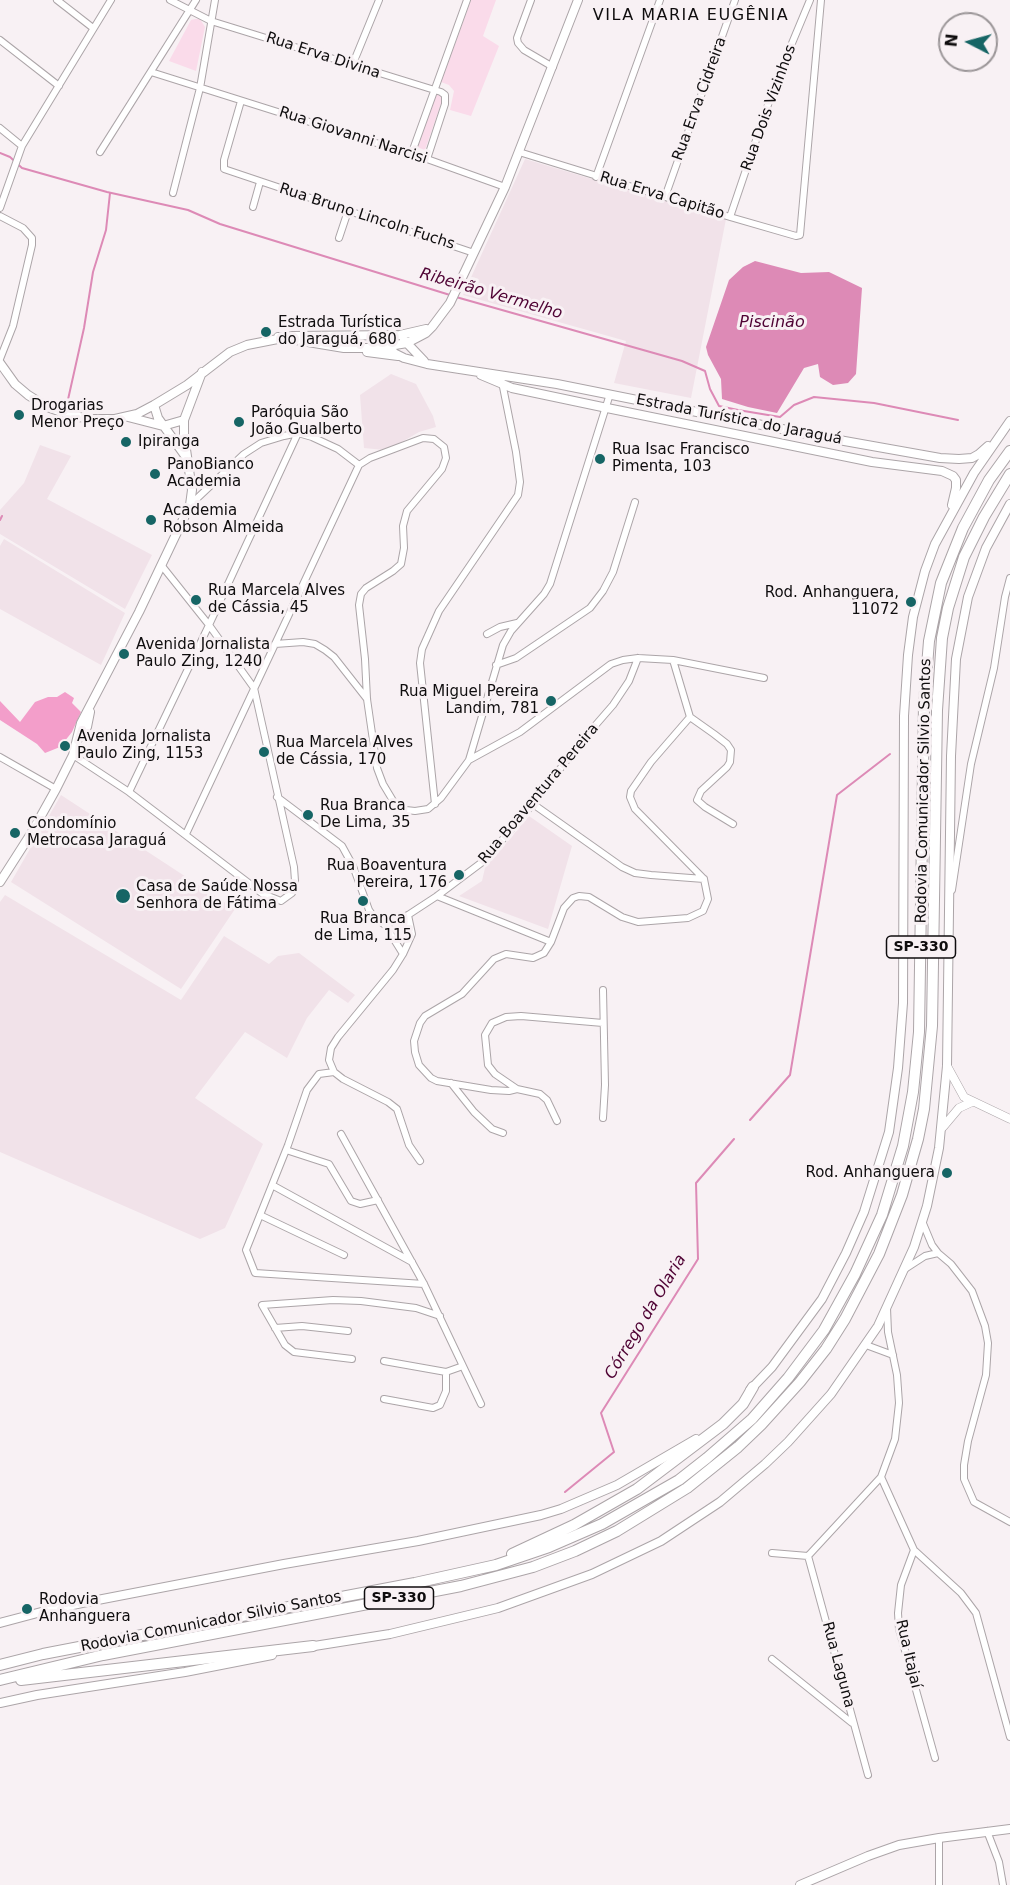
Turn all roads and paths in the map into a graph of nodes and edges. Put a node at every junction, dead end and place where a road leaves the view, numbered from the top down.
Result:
1 (57, 0) edge
2 (111, 0) edge
3 (170, 0) edge
4 (196, 0) edge
5 (215, 0) edge
6 (378, 0) edge
7 (466, 0) edge
8 (531, 0) edge
9 (578, 0) edge
10 (660, 0) edge
11 (735, 0) edge
12 (810, 0) edge
13 (821, 0) edge
14 (190, 12) junction
15 (211, 21) junction
16 (93, 28) junction
17 (0, 40) edge
18 (352, 66) junction
19 (553, 67) junction
20 (151, 72) junction
21 (59, 86) junction
22 (200, 88) junction
23 (434, 91) junction
24 (241, 101) junction
25 (0, 128) edge
26 (21, 149) junction
27 (100, 152) dead end
28 (519, 152) junction
29 (411, 155) junction
30 (427, 159) junction
31 (596, 177) junction
32 (260, 182) junction
33 (506, 187) junction
34 (173, 193) dead end
35 (665, 197) junction
36 (253, 207) dead end
37 (0, 208) edge
38 (348, 211) junction
39 (0, 216) edge
40 (730, 217) junction
41 (339, 238) dead end
42 (474, 253) junction
43 (432, 327) junction
44 (396, 335) junction
45 (278, 337) junction
46 (407, 343) junction
47 (390, 346) junction
48 (355, 349) junction
49 (398, 356) junction
50 (0, 361) edge
51 (427, 364) junction
52 (202, 372) junction
53 (502, 380) junction
54 (187, 385) junction
55 (610, 394) junction
56 (193, 395) junction
57 (154, 405) junction
58 (607, 408) junction
59 (128, 417) junction
60 (184, 420) junction
61 (1010, 421) edge
62 (163, 426) junction
63 (298, 434) junction
64 (999, 435) junction
65 (1010, 451) edge
66 (187, 458) junction
67 (359, 465) junction
68 (1010, 474) edge
69 (635, 502) dead end
70 (1010, 504) edge
71 (189, 505) junction
72 (946, 522) junction
73 (162, 566) junction
74 (1010, 578) edge
75 (518, 622) junction
76 (209, 625) junction
77 (487, 634) dead end
78 (275, 644) junction
79 (638, 658) junction
80 (673, 660) junction
81 (496, 665) junction
82 (764, 678) dead end
83 (254, 688) junction
84 (367, 699) junction
85 (690, 717) junction
86 (73, 754) junction
87 (0, 757) edge
88 (469, 760) junction
89 (56, 789) junction
90 (129, 792) junction
91 (277, 797) junction
92 (435, 804) junction
93 (533, 804) junction
94 (733, 824) dead end
95 (186, 834) junction
96 (704, 879) junction
97 (0, 882) edge
98 (438, 896) junction
99 (949, 909) junction
100 (408, 915) junction
101 (385, 925) junction
102 (551, 942) junction
103 (403, 954) junction
104 (603, 990) dead end
105 (603, 1023) junction
106 (947, 1066) junction
107 (334, 1072) junction
108 (450, 1083) junction
109 (517, 1089) junction
110 (972, 1102) junction
111 (603, 1118) dead end
112 (1010, 1119) edge
113 (557, 1121) dead end
114 (943, 1128) junction
115 (503, 1133) dead end
116 (341, 1134) dead end
117 (286, 1150) junction
118 (420, 1161) dead end
119 (272, 1185) junction
120 (378, 1200) junction
121 (260, 1215) junction
122 (922, 1221) junction
123 (938, 1253) junction
124 (344, 1255) dead end
125 (412, 1262) junction
126 (905, 1269) junction
127 (424, 1284) junction
128 (887, 1308) junction
129 (440, 1316) junction
130 (275, 1328) junction
131 (348, 1331) dead end
132 (866, 1345) junction
133 (893, 1355) junction
134 (352, 1359) dead end
135 (384, 1361) dead end
136 (463, 1366) junction
137 (446, 1372) junction
138 (753, 1388) junction
139 (384, 1399) dead end
140 (482, 1404) dead end
141 (881, 1477) junction
142 (1010, 1522) edge
143 (914, 1550) junction
144 (772, 1553) dead end
145 (808, 1556) junction
146 (496, 1565) junction
147 (0, 1623) edge
148 (313, 1646) junction
149 (772, 1659) dead end
150 (0, 1665) edge
151 (0, 1682) edge
152 (848, 1701) junction
153 (0, 1703) edge
154 (834, 1708) junction
155 (853, 1724) junction
156 (1010, 1737) edge
157 (935, 1758) dead end
158 (868, 1775) dead end
159 (1010, 1829) edge
160 (987, 1831) junction
161 (939, 1838) junction
162 (800, 1885) edge
163 (939, 1885) edge
164 (1004, 1885) edge

1 - 16 street
2 - 16 street
3 - 14 street, Rua Erva Divina
4 - 14 street
5 - 15 street
6 - 18 street
7 - 23 street
8 - 19 street
9 - 19 main road
10 - 31 street
11 - 35 street, Rua Erva Cidreira
12 - 40 street, Rua Dois Vizinhos
13 - 40 street, Rua Erva Capitão
14 - 15 street, Rua Erva Divina
14 - 20 street
15 - 18 street, Rua Erva Divina
15 - 22 street
16 - 21 street
17 - 21 street
18 - 23 street, Rua Erva Divina
19 - 28 main road
20 - 22 street, Rua Giovanni Narcisi
20 - 27 street
21 - 26 street
22 - 24 street, Rua Giovanni Narcisi
22 - 34 street
23 - 29 street
23 - 30 street
24 - 29 street, Rua Giovanni Narcisi
24 - 32 street, Rua Bruno Lincoln Fuchs
25 - 26 street
26 - 37 street
28 - 31 street, Rua Erva Capitão
28 - 33 main road
29 - 30 street, Rua Giovanni Narcisi
30 - 33 street, Rua Giovanni Narcisi
31 - 35 street, Rua Erva Capitão
32 - 36 street
32 - 38 street, Rua Bruno Lincoln Fuchs
33 - 42 main road
35 - 40 street, Rua Erva Capitão
38 - 41 street
38 - 42 street, Rua Bruno Lincoln Fuchs
39 - 50 street
42 - 43 main road
43 - 44 main road
43 - 46 main road
44 - 45 main road
44 - 46 main road
44 - 47 main road
45 - 48 main road
45 - 52 main road
46 - 47 main road
46 - 51 main road
47 - 48 main road
47 - 49 main road
48 - 49 main road, Estrada Turística do Jaraguá
49 - 51 main road, Estrada Turística do Jaraguá
50 - 59 main road
51 - 53 main road, Estrada Turística do Jaraguá
52 - 54 main road
52 - 56 main road
53 - 55 main road, Estrada Turística do Jaraguá
53 - 58 main road, Estrada Turística do Jaraguá
53 - 92 street
54 - 56 main road
54 - 57 main road
55 - 58 street
55 - 64 main road, Estrada Turística do Jaraguá
56 - 60 main road
57 - 59 main road
57 - 62 main road
58 - 72 main road, Estrada Turística do Jaraguá
58 - 75 street
59 - 62 main road
60 - 62 main road
60 - 66 main road
61 - 64 main road
62 - 66 main road
63 - 67 street
63 - 71 street
63 - 76 street
64 - 72 main road
65 - 146 highway, Rodovia Comunicador Silvio Santos / SP-330
66 - 71 main road
67 - 78 street
67 - 84 street
68 - 151 highway, Rodovia Comunicador Silvio Santos / SP-330
69 - 81 street
70 - 99 main road
71 - 73 main road
72 - 138 main road
73 - 76 street
73 - 86 main road
74 - 99 street
75 - 77 street
75 - 81 street
76 - 83 street
76 - 90 street
78 - 83 street
78 - 84 street
79 - 80 street
79 - 88 street
79 - 93 street, Rua Boaventura Pereira
80 - 82 street
80 - 85 street
81 - 88 street
83 - 91 street
83 - 95 street
84 - 92 street
85 - 94 street
85 - 96 street
86 - 89 main road
86 - 90 street
87 - 89 street
88 - 92 street
89 - 97 main road
90 - 95 street
91 - 95 street
91 - 101 street
93 - 96 street
93 - 98 street, Rua Boaventura Pereira
96 - 102 street
98 - 100 street, Rua Boaventura Pereira
98 - 102 street
99 - 106 main road
100 - 101 street, Rua Boaventura Pereira
100 - 103 street
101 - 103 street
102 - 108 street
103 - 107 street
104 - 105 street
105 - 109 street
105 - 111 street
106 - 110 street
106 - 114 main road
107 - 117 street
107 - 118 street
108 - 109 street
108 - 115 street
109 - 113 street
110 - 112 street
110 - 114 street
114 - 122 main road
116 - 120 street
117 - 119 street
117 - 120 street
119 - 121 street
119 - 125 street
120 - 125 street
121 - 124 street
121 - 127 street
122 - 123 street
122 - 126 main road
123 - 126 street
123 - 142 street
125 - 127 street
126 - 128 main road
127 - 129 street
128 - 132 main road
128 - 133 street
129 - 130 street
129 - 136 street
130 - 131 street
130 - 134 street
132 - 133 street
132 - 148 main road
133 - 141 street
135 - 137 street
136 - 137 street
136 - 140 street
137 - 139 street
138 - 146 highway
138 - 147 main road
141 - 143 street
141 - 145 street
143 - 156 street
143 - 157 street, Rua Itajaí
144 - 145 street
145 - 152 street, Rua Laguna
146 - 150 highway, Rodovia Comunicador Silvio Santos / SP-330
148 - 151 highway
148 - 153 main road
149 - 154 street
152 - 154 street
152 - 155 street, Rua Laguna
154 - 155 street
155 - 158 street, Rua Laguna
159 - 160 main road
160 - 161 main road
160 - 164 street
161 - 162 main road
161 - 163 street

